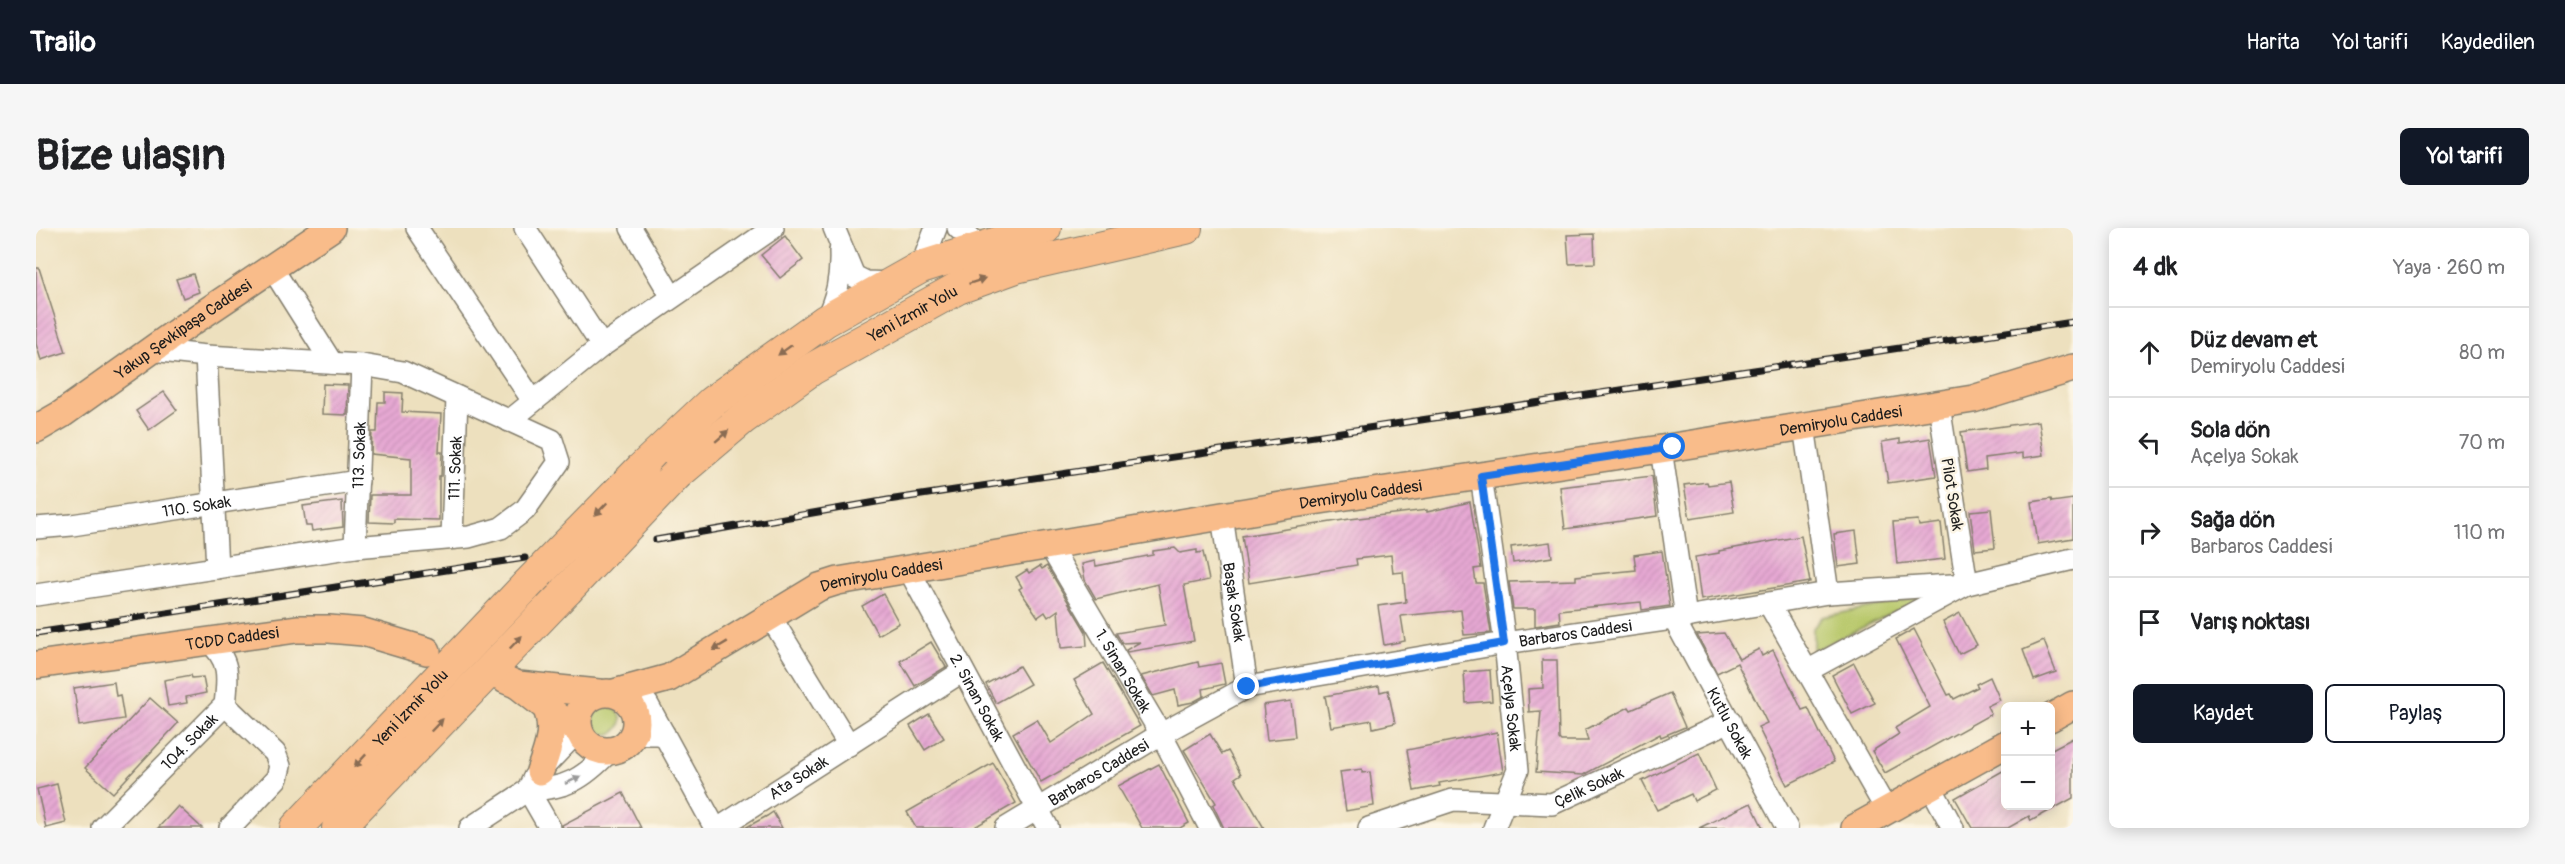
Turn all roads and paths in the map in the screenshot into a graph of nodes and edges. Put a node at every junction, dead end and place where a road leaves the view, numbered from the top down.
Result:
1 (331, 228) edge
2 (417, 228) edge
3 (525, 228) edge
4 (631, 228) edge
5 (773, 228) edge
6 (936, 228) edge
7 (1045, 228) edge
8 (1186, 228) edge
9 (837, 236) edge
10 (970, 237) edge
11 (921, 267) junction
12 (272, 268) junction
13 (893, 283) junction
14 (672, 297) junction
15 (825, 321) junction
16 (602, 346) junction
17 (152, 350) junction
18 (206, 356) junction
19 (332, 363) junction
20 (362, 365) junction
21 (2073, 368) edge
22 (457, 397) junction
23 (533, 401) junction
24 (1939, 405) junction
25 (509, 421) junction
26 (1804, 426) junction
27 (36, 429) edge
28 (1661, 449) junction
29 (1481, 476) junction
30 (358, 481) junction
31 (213, 502) junction
32 (1222, 516) junction
33 (36, 528) edge
34 (452, 538) junction
35 (1049, 545) junction
36 (355, 547) junction
37 (2073, 559) edge
38 (217, 568) junction
39 (908, 568) junction
40 (1967, 584) junction
41 (1828, 593) junction
42 (36, 595) edge
43 (1769, 604) junction
44 (770, 616) junction
45 (1680, 618) junction
46 (208, 641) junction
47 (1504, 643) junction
48 (427, 651) dead end
49 (36, 665) edge
50 (963, 671) junction
51 (1807, 671) junction
52 (669, 678) junction
53 (1247, 687) junction
54 (606, 693) junction
55 (225, 705) junction
56 (2073, 705) edge
57 (546, 707) junction
58 (2055, 715) edge
59 (639, 719) junction
60 (1730, 721) junction
61 (579, 730) junction
62 (664, 734) junction
63 (1161, 734) junction
64 (849, 745) junction
65 (2001, 747) edge
66 (610, 751) junction
67 (534, 780) junction
68 (1931, 787) junction
69 (1504, 802) junction
70 (1038, 808) junction
71 (1887, 811) junction
72 (103, 828) edge
73 (230, 828) edge
74 (296, 828) edge
75 (338, 828) edge
76 (470, 828) edge
77 (550, 828) edge
78 (717, 828) edge
79 (1006, 828) edge
80 (1048, 828) edge
81 (1210, 828) edge
82 (1369, 828) edge
83 (1494, 828) edge
84 (1787, 828) edge
85 (1855, 828) edge
86 (1953, 828) edge

1 - 12 main road, Yakup Şevkipaşa Caddesi
2 - 23 street
3 - 16 street
4 - 14 street
5 - 14 street
6 - 11 street
7 - 10 highway, Yeni İzmir Yolu
75 -> 8 highway, Yeni İzmir Yolu, bridge
9 - 13 street
9 - 15 street
10 - 11 highway, Yeni İzmir Yolu
11 - 13 highway, Yeni İzmir Yolu
12 - 17 main road, Yakup Şevkipaşa Caddesi
12 - 19 street
13 - 15 highway, Yeni İzmir Yolu
14 - 16 street
15 -> 74 highway, Yeni İzmir Yolu, bridge
16 - 23 street
17 - 18 street
17 - 27 main road, Yakup Şevkipaşa Caddesi
18 - 19 street
18 - 31 street
19 - 20 street
20 - 22 street
20 - 30 street, 113. Sokak
21 - 24 main road, Demiryolu Caddesi
22 - 25 street
22 - 34 street, 111. Sokak
23 - 25 street
24 - 26 main road, Demiryolu Caddesi
24 - 40 street, Pilot Sokak
25 - 34 street
26 - 28 main road, Demiryolu Caddesi
26 - 41 street
28 - 29 main road, Demiryolu Caddesi
28 - 45 street
29 - 32 main road, Demiryolu Caddesi
29 - 47 street, Açelya Sokak
30 - 31 street, 110. Sokak
30 - 36 street, 113. Sokak
31 - 33 street, 110. Sokak
31 - 38 street
32 - 35 main road, Demiryolu Caddesi
32 - 53 street, Başak Sokak
34 - 36 street
35 - 39 main road, Demiryolu Caddesi
35 - 63 street, 1. Sinan Sokak
36 - 38 street
37 - 40 street, Barbaros Caddesi
38 - 42 street
39 - 44 main road, Demiryolu Caddesi
39 - 50 street, 2. Sinan Sokak
40 - 41 street, Barbaros Caddesi
40 - 51 street
41 - 43 street, Barbaros Caddesi
43 - 45 street, Barbaros Caddesi
43 - 51 street
44 -> 52 main road, Demiryolu Caddesi
44 - 64 street
45 - 47 street, Barbaros Caddesi
45 - 60 street, Kutlu Sokak
46 - 48 main road, TCDD Caddesi
46 - 49 main road, TCDD Caddesi
46 - 55 street, 104. Sokak
47 - 53 street, Barbaros Caddesi
47 - 69 street, Açelya Sokak
50 - 64 street, Ata Sokak
50 - 70 street, 2. Sinan Sokak
51 - 71 street
52 - 54 main road
52 - 59 main road
53 - 63 street, Barbaros Caddesi
54 - 57 main road
54 - 59 main road
54 - 61 main road
55 - 72 street, 104. Sokak
55 - 73 street
56 - 58 main road
57 - 61 main road
57 - 67 main road
59 - 62 street
59 - 62 street
59 - 66 main road
60 - 69 street, Çelik Sokak
60 - 84 street, Kutlu Sokak
61 - 66 main road
61 - 67 street
62 - 78 street
63 - 70 street, Barbaros Caddesi
63 - 81 street, 1. Sinan Sokak
64 - 78 street, Ata Sokak
65 - 68 main road
67 -> 66 street
67 - 76 street
67 - 77 street
68 - 71 main road
68 - 86 street
69 - 82 street, Çelik Sokak
69 - 83 street, Açelya Sokak
70 - 79 street, Barbaros Caddesi
70 - 80 street, 2. Sinan Sokak
71 - 85 main road

